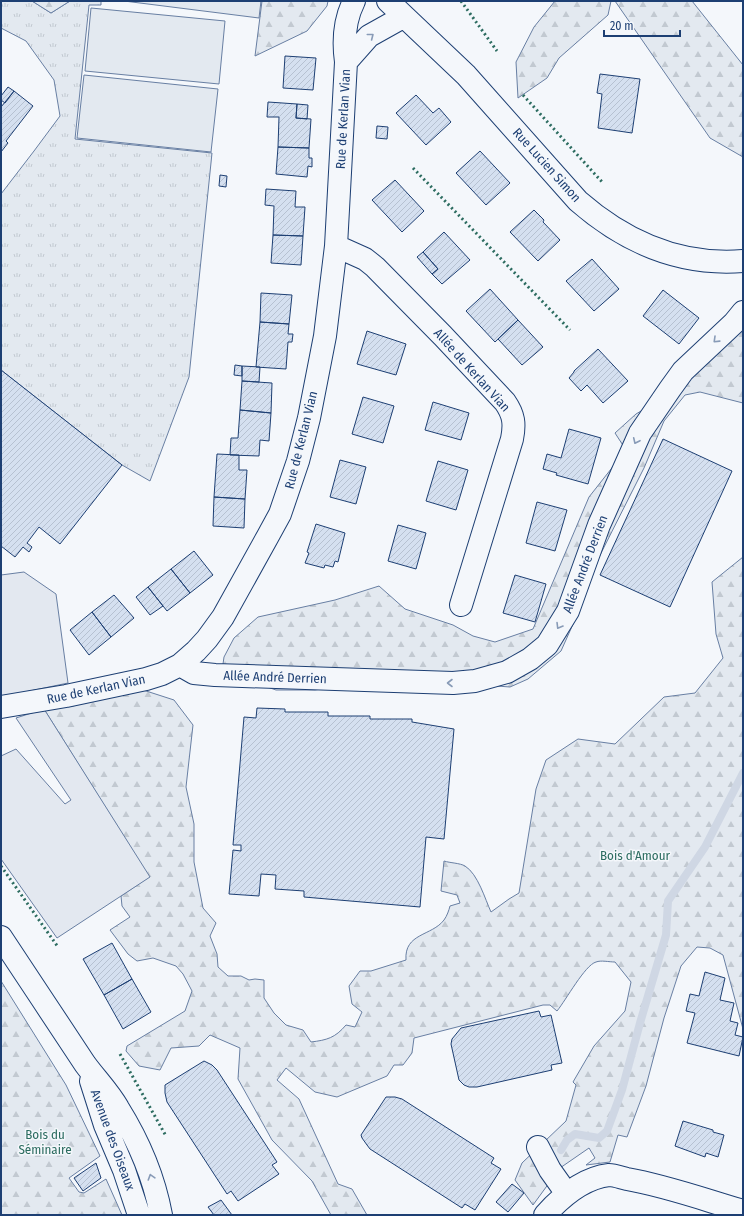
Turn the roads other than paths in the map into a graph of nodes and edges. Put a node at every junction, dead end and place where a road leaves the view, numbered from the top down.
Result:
1 (354, 1) edge
2 (388, 1) edge
3 (403, 16) junction
4 (346, 62) junction
5 (336, 246) junction
6 (743, 260) edge
7 (743, 312) edge
8 (461, 605) dead end
9 (187, 669) junction
10 (1, 707) edge
11 (1, 937) edge
12 (86, 1064) junction
13 (538, 1147) dead end
14 (567, 1194) junction
15 (743, 1211) edge
16 (139, 1215) edge
17 (161, 1215) edge
18 (546, 1215) edge

1 - 4 street, Rue de Kerlan Vian
2 - 3 street, Rue Lucien Simon
4 -> 3 street
3 - 6 street, Rue Lucien Simon
4 - 5 street, Rue de Kerlan Vian
5 - 8 street, Allée de Kerlan Vian
5 - 9 street, Rue de Kerlan Vian
7 -> 9 street, Allée André Derrien
9 - 10 street, Rue de Kerlan Vian
11 - 12 street, Avenue des Oiseaux
12 - 16 street, Avenue des Oiseaux
17 -> 12 street, Avenue des Oiseaux
13 - 14 street
14 - 15 street
14 - 18 street

